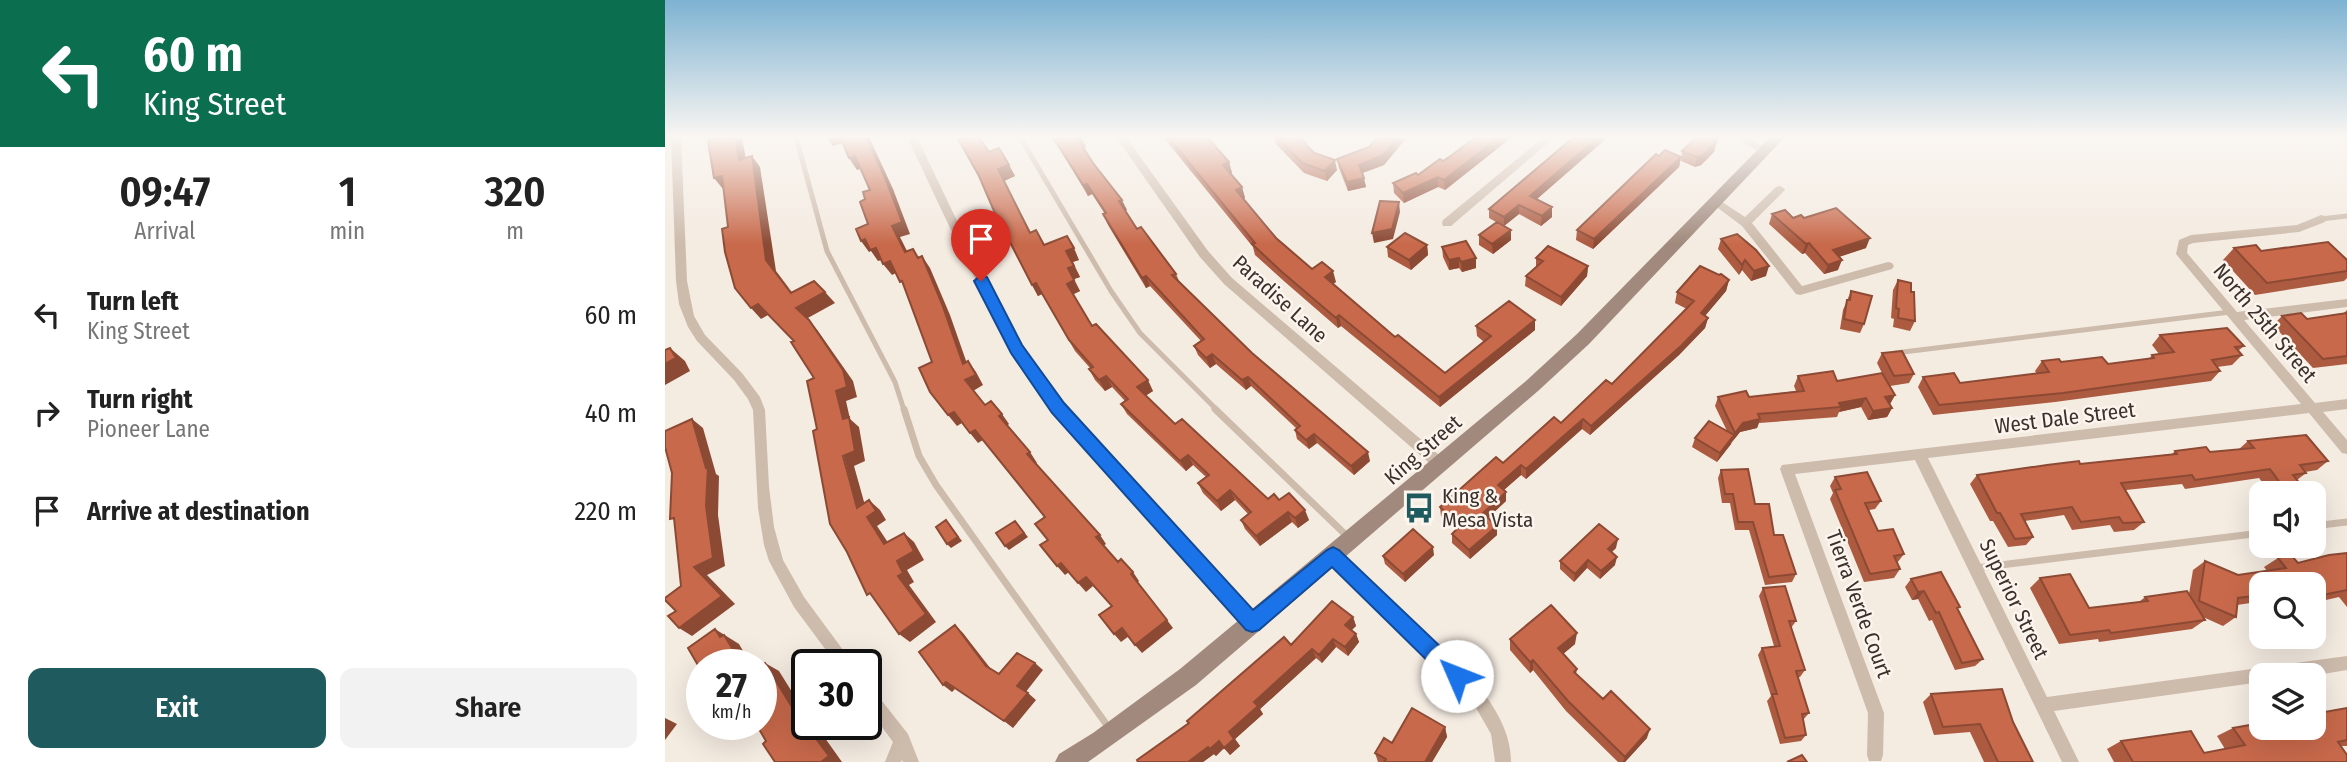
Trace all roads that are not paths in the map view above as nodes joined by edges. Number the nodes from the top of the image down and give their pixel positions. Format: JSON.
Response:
{"nodes":[{"id":1,"x":678,"y":173,"type":"edge"},
{"id":2,"x":806,"y":173,"type":"edge"},
{"id":3,"x":929,"y":173,"type":"edge"},
{"id":4,"x":1041,"y":173,"type":"edge"},
{"id":5,"x":1146,"y":173,"type":"edge"},
{"id":6,"x":1507,"y":173,"type":"edge"},
{"id":7,"x":1744,"y":173,"type":"edge"},
{"id":8,"x":1780,"y":189,"type":"dead end"},
{"id":9,"x":1715,"y":202,"type":"junction"},
{"id":10,"x":2347,"y":216,"type":"edge"},
{"id":11,"x":2321,"y":219,"type":"joint"},
{"id":12,"x":1447,"y":223,"type":"dead end"},
{"id":13,"x":1746,"y":223,"type":"junction"},
{"id":14,"x":2181,"y":254,"type":"joint"},
{"id":15,"x":1888,"y":266,"type":"dead end"},
{"id":16,"x":2347,"y":303,"type":"edge"},
{"id":17,"x":2232,"y":315,"type":"junction"},
{"id":18,"x":1882,"y":355,"type":"edge"},
{"id":19,"x":2347,"y":404,"type":"edge"},
{"id":20,"x":2312,"y":409,"type":"junction"},
{"id":21,"x":2347,"y":449,"type":"edge"},
{"id":22,"x":1919,"y":454,"type":"junction"},
{"id":23,"x":1440,"y":464,"type":"junction"},
{"id":24,"x":1787,"y":469,"type":"joint"},
{"id":25,"x":2347,"y":522,"type":"edge"},
{"id":26,"x":2326,"y":524,"type":"edge"},
{"id":27,"x":2249,"y":534,"type":"edge"},
{"id":28,"x":1352,"y":541,"type":"junction"},
{"id":29,"x":1333,"y":556,"type":"junction"},
{"id":30,"x":1976,"y":568,"type":"junction"},
{"id":31,"x":1252,"y":623,"type":"junction"},
{"id":32,"x":834,"y":649,"type":"edge"},
{"id":33,"x":2347,"y":663,"type":"edge"},
{"id":34,"x":2043,"y":705,"type":"junction"},
{"id":35,"x":882,"y":713,"type":"edge"},
{"id":36,"x":1112,"y":732,"type":"junction"},
{"id":37,"x":902,"y":740,"type":"junction"},
{"id":38,"x":1875,"y":755,"type":"dead end"},
{"id":39,"x":894,"y":762,"type":"edge"},
{"id":40,"x":911,"y":762,"type":"edge"},
{"id":41,"x":1067,"y":762,"type":"edge"},
{"id":42,"x":1503,"y":762,"type":"edge"},
{"id":43,"x":2071,"y":762,"type":"edge"}],
"edges":[{"from":1,"to":32,"type":"street"},
{"from":2,"to":36,"type":"lane"},
{"from":3,"to":31,"type":"street"},
{"from":4,"to":28,"type":"lane"},
{"from":5,"to":23,"type":"street","name":"Paradise Lane"},
{"from":6,"to":12,"type":"street"},
{"from":7,"to":9,"type":"street","name":"King Street"},
{"from":8,"to":13,"type":"street"},
{"from":9,"to":13,"type":"street"},
{"from":9,"to":23,"type":"street","name":"King Street"},
{"from":10,"to":11,"type":"lane"},
{"from":11,"to":14,"type":"street"},
{"from":13,"to":15,"type":"street"},
{"from":14,"to":17,"type":"street","name":"North 25th Street"},
{"from":16,"to":17,"type":"street"},
{"from":17,"to":18,"type":"lane"},
{"from":17,"to":20,"type":"street","name":"North 25th Street"},
{"from":19,"to":20,"type":"street","name":"West Dale Street"},
{"from":20,"to":21,"type":"street","name":"North 25th Street"},
{"from":20,"to":22,"type":"street","name":"West Dale Street"},
{"from":22,"to":24,"type":"street","name":"West Dale Street"},
{"from":22,"to":30,"type":"street","name":"Superior Street"},
{"from":23,"to":28,"type":"street","name":"King Street"},
{"from":24,"to":38,"type":"street","name":"Tierra Verde Court"},
{"from":25,"to":26,"type":"lane"},
{"from":27,"to":30,"type":"lane"},
{"from":28,"to":29,"type":"street","name":"King Street"},
{"from":29,"to":31,"type":"street","name":"King Street"},
{"from":29,"to":42,"type":"street"},
{"from":30,"to":34,"type":"street","name":"Superior Street"},
{"from":31,"to":36,"type":"street","name":"King Street"},
{"from":33,"to":34,"type":"street"},
{"from":34,"to":43,"type":"street","name":"Superior Street"},
{"from":35,"to":37,"type":"street"},
{"from":36,"to":41,"type":"street","name":"King Street"},
{"from":37,"to":39,"type":"street"},
{"from":37,"to":40,"type":"street"}]}
